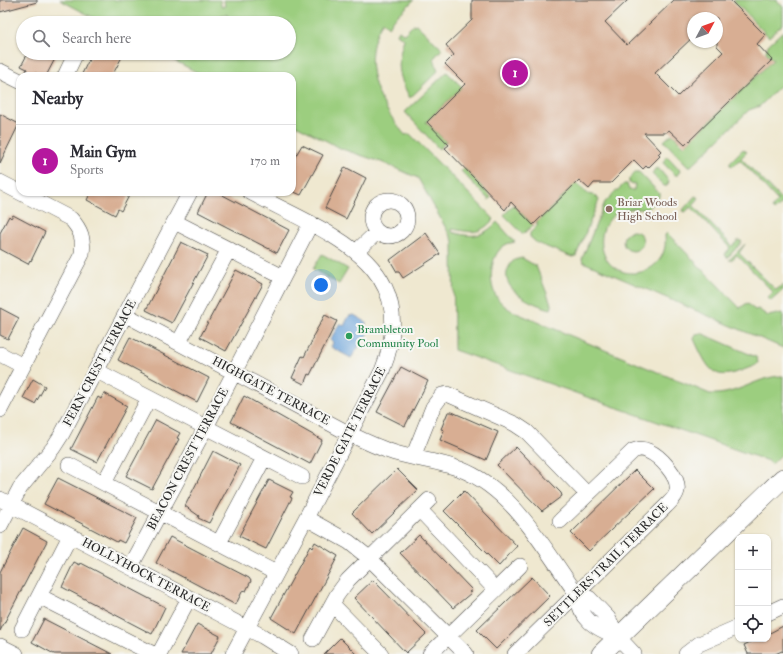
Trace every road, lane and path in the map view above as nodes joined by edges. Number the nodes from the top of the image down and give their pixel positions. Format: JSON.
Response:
{"nodes":[{"id":1,"x":72,"y":60,"type":"edge"},
{"id":2,"x":0,"y":71,"type":"edge"},
{"id":3,"x":66,"y":72,"type":"edge"},
{"id":4,"x":16,"y":79,"type":"edge"},
{"id":5,"x":0,"y":182,"type":"edge"},
{"id":6,"x":16,"y":190,"type":"edge"},
{"id":7,"x":27,"y":196,"type":"edge"},
{"id":8,"x":188,"y":196,"type":"edge"},
{"id":9,"x":259,"y":196,"type":"edge"},
{"id":10,"x":175,"y":222,"type":"junction"},
{"id":11,"x":311,"y":223,"type":"junction"},
{"id":12,"x":377,"y":232,"type":"dead end"},
{"id":13,"x":229,"y":249,"type":"junction"},
{"id":14,"x":357,"y":251,"type":"junction"},
{"id":15,"x":284,"y":277,"type":"junction"},
{"id":16,"x":126,"y":314,"type":"junction"},
{"id":17,"x":179,"y":342,"type":"junction"},
{"id":18,"x":0,"y":354,"type":"edge"},
{"id":19,"x":23,"y":366,"type":"junction"},
{"id":20,"x":97,"y":371,"type":"junction"},
{"id":21,"x":234,"y":372,"type":"junction"},
{"id":22,"x":149,"y":398,"type":"junction"},
{"id":23,"x":0,"y":410,"type":"edge"},
{"id":24,"x":206,"y":427,"type":"junction"},
{"id":25,"x":350,"y":434,"type":"junction"},
{"id":26,"x":413,"y":457,"type":"junction"},
{"id":27,"x":264,"y":458,"type":"junction"},
{"id":28,"x":69,"y":464,"type":"dead end"},
{"id":29,"x":302,"y":477,"type":"dead end"},
{"id":30,"x":783,"y":478,"type":"edge"},
{"id":31,"x":104,"y":482,"type":"junction"},
{"id":32,"x":587,"y":494,"type":"junction"},
{"id":33,"x":6,"y":502,"type":"edge"},
{"id":34,"x":160,"y":512,"type":"junction"},
{"id":35,"x":306,"y":518,"type":"junction"},
{"id":36,"x":560,"y":521,"type":"dead end"},
{"id":37,"x":0,"y":526,"type":"edge"},
{"id":38,"x":70,"y":536,"type":"junction"},
{"id":39,"x":219,"y":543,"type":"junction"},
{"id":40,"x":369,"y":558,"type":"junction"},
{"id":41,"x":131,"y":566,"type":"junction"},
{"id":42,"x":520,"y":566,"type":"dead end"},
{"id":43,"x":276,"y":573,"type":"junction"},
{"id":44,"x":495,"y":589,"type":"junction"},
{"id":45,"x":577,"y":594,"type":"junction"},
{"id":46,"x":38,"y":596,"type":"junction"},
{"id":47,"x":189,"y":598,"type":"junction"},
{"id":48,"x":332,"y":604,"type":"junction"},
{"id":49,"x":783,"y":606,"type":"edge"},
{"id":50,"x":771,"y":612,"type":"edge"},
{"id":51,"x":735,"y":627,"type":"edge"},
{"id":52,"x":22,"y":628,"type":"dead end"},
{"id":53,"x":248,"y":628,"type":"junction"},
{"id":54,"x":449,"y":636,"type":"junction"},
{"id":55,"x":618,"y":638,"type":"junction"},
{"id":56,"x":313,"y":639,"type":"dead end"},
{"id":57,"x":0,"y":646,"type":"edge"},
{"id":58,"x":16,"y":654,"type":"edge"},
{"id":59,"x":153,"y":654,"type":"edge"},
{"id":60,"x":159,"y":654,"type":"edge"},
{"id":61,"x":233,"y":654,"type":"edge"},
{"id":62,"x":291,"y":654,"type":"edge"},
{"id":63,"x":381,"y":654,"type":"edge"},
{"id":64,"x":430,"y":654,"type":"edge"},
{"id":65,"x":466,"y":654,"type":"edge"},
{"id":66,"x":515,"y":654,"type":"edge"},
{"id":67,"x":601,"y":654,"type":"edge"},
{"id":68,"x":634,"y":654,"type":"edge"},
{"id":69,"x":686,"y":654,"type":"edge"}],
"edges":[{"from":1,"to":3,"type":"street"},
{"from":2,"to":4,"type":"street"},
{"from":5,"to":6,"type":"street"},
{"from":7,"to":19,"type":"street"},
{"from":8,"to":10,"type":"street","name":"FERN CREST TERRACE"},
{"from":9,"to":11,"type":"street","name":"VERDE GATE TERRACE"},
{"from":10,"to":13,"type":"street"},
{"from":10,"to":16,"type":"street","name":"FERN CREST TERRACE"},
{"from":11,"to":14,"type":"street","name":"VERDE GATE TERRACE"},
{"from":11,"to":15,"type":"street","name":"BEACON CREST TERRACE"},
{"from":12,"to":14,"type":"street"},
{"from":13,"to":15,"type":"street"},
{"from":13,"to":17,"type":"street"},
{"from":14,"to":25,"type":"street","name":"VERDE GATE TERRACE"},
{"from":15,"to":21,"type":"street","name":"BEACON CREST TERRACE"},
{"from":16,"to":17,"type":"street","name":"HIGHGATE TERRACE"},
{"from":16,"to":20,"type":"street","name":"FERN CREST TERRACE"},
{"from":17,"to":21,"type":"street","name":"HIGHGATE TERRACE"},
{"from":18,"to":19,"type":"street"},
{"from":19,"to":23,"type":"street"},
{"from":20,"to":22,"type":"street"},
{"from":20,"to":33,"type":"street","name":"FERN CREST TERRACE"},
{"from":21,"to":24,"type":"street","name":"BEACON CREST TERRACE"},
{"from":21,"to":25,"type":"street","name":"HIGHGATE TERRACE"},
{"from":22,"to":24,"type":"street"},
{"from":22,"to":31,"type":"street"},
{"from":24,"to":27,"type":"street"},
{"from":24,"to":34,"type":"street","name":"BEACON CREST TERRACE"},
{"from":25,"to":26,"type":"street","name":"HIGHGATE TERRACE"},
{"from":25,"to":35,"type":"street","name":"VERDE GATE TERRACE"},
{"from":26,"to":32,"type":"street"},
{"from":26,"to":45,"type":"street","name":"HIGHGATE TERRACE"},
{"from":27,"to":29,"type":"street"},
{"from":27,"to":39,"type":"street"},
{"from":28,"to":31,"type":"street"},
{"from":30,"to":55,"type":"main road"},
{"from":31,"to":34,"type":"street"},
{"from":32,"to":36,"type":"street","name":"SETTLERS TRAIL TERRACE"},
{"from":32,"to":45,"type":"street","name":"SETTLERS TRAIL TERRACE"},
{"from":33,"to":37,"type":"street","name":"FERN CREST TERRACE"},
{"from":33,"to":38,"type":"street","name":"HOLLYHOCK TERRACE"},
{"from":34,"to":39,"type":"street"},
{"from":34,"to":41,"type":"street","name":"BEACON CREST TERRACE"},
{"from":35,"to":40,"type":"street"},
{"from":35,"to":43,"type":"street","name":"VERDE GATE TERRACE"},
{"from":38,"to":41,"type":"street","name":"HOLLYHOCK TERRACE"},
{"from":38,"to":46,"type":"street"},
{"from":39,"to":43,"type":"street"},
{"from":40,"to":44,"type":"street"},
{"from":40,"to":48,"type":"street"},
{"from":40,"to":54,"type":"street"},
{"from":41,"to":47,"type":"street","name":"HOLLYHOCK TERRACE"},
{"from":42,"to":44,"type":"street"},
{"from":43,"to":53,"type":"street","name":"VERDE GATE TERRACE"},
{"from":44,"to":54,"type":"street"},
{"from":45,"to":55,"type":"street","name":"HIGHGATE TERRACE"},
{"from":45,"to":66,"type":"street","name":"SETTLERS TRAIL TERRACE"},
{"from":46,"to":52,"type":"street"},
{"from":46,"to":59,"type":"street"},
{"from":47,"to":53,"type":"street","name":"HOLLYHOCK TERRACE"},
{"from":47,"to":60,"type":"street"},
{"from":48,"to":56,"type":"street"},
{"from":48,"to":63,"type":"street"},
{"from":49,"to":50,"type":"street"},
{"from":51,"to":69,"type":"street"},
{"from":53,"to":61,"type":"street","name":"VERDE GATE TERRACE"},
{"from":53,"to":62,"type":"street","name":"HOLLYHOCK TERRACE"},
{"from":54,"to":64,"type":"street"},
{"from":54,"to":65,"type":"street"},
{"from":55,"to":67,"type":"main road"},
{"from":55,"to":68,"type":"street","name":"HIGHGATE TERRACE"},
{"from":57,"to":58,"type":"street"}]}
